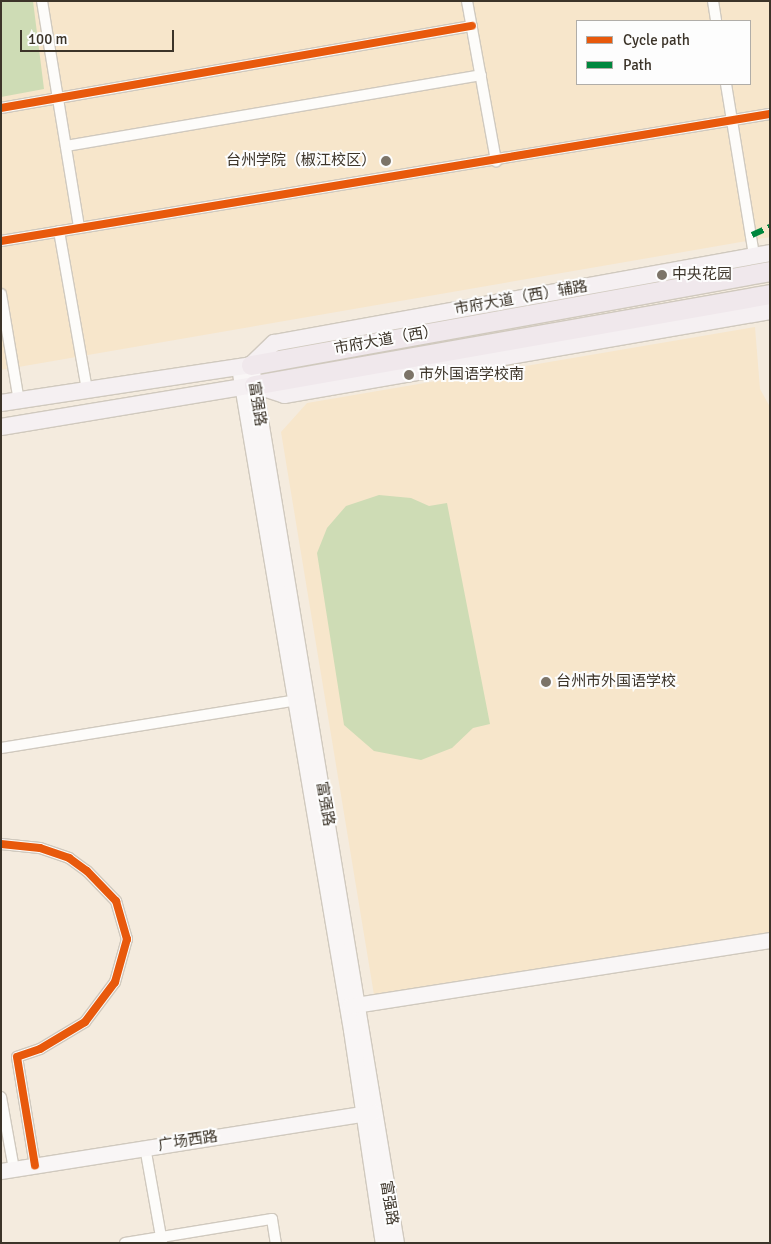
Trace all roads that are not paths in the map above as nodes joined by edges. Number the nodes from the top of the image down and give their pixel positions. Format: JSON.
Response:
{"nodes":[{"id":1,"x":42,"y":1,"type":"edge"},
{"id":2,"x":467,"y":1,"type":"edge"},
{"id":3,"x":713,"y":1,"type":"edge"},
{"id":4,"x":716,"y":20,"type":"edge"},
{"id":5,"x":472,"y":26,"type":"junction"},
{"id":6,"x":481,"y":75,"type":"junction"},
{"id":7,"x":726,"y":85,"type":"edge"},
{"id":8,"x":58,"y":97,"type":"junction"},
{"id":9,"x":1,"y":108,"type":"edge"},
{"id":10,"x":770,"y":114,"type":"edge"},
{"id":11,"x":732,"y":120,"type":"junction"},
{"id":12,"x":66,"y":146,"type":"junction"},
{"id":13,"x":496,"y":161,"type":"junction"},
{"id":14,"x":79,"y":228,"type":"junction"},
{"id":15,"x":59,"y":231,"type":"junction"},
{"id":16,"x":1,"y":241,"type":"edge"},
{"id":17,"x":762,"y":254,"type":"edge"},
{"id":18,"x":770,"y":270,"type":"edge"},
{"id":19,"x":1,"y":294,"type":"edge"},
{"id":20,"x":767,"y":303,"type":"edge"},
{"id":21,"x":245,"y":366,"type":"junction"},
{"id":22,"x":248,"y":386,"type":"junction"},
{"id":23,"x":87,"y":390,"type":"junction"},
{"id":24,"x":19,"y":401,"type":"junction"},
{"id":25,"x":1,"y":404,"type":"edge"},
{"id":26,"x":1,"y":427,"type":"edge"},
{"id":27,"x":297,"y":700,"type":"junction"},
{"id":28,"x":1,"y":748,"type":"edge"},
{"id":29,"x":1,"y":844,"type":"edge"},
{"id":30,"x":770,"y":940,"type":"edge"},
{"id":31,"x":353,"y":1006,"type":"junction"},
{"id":32,"x":1,"y":1097,"type":"edge"},
{"id":33,"x":370,"y":1112,"type":"junction"},
{"id":34,"x":145,"y":1147,"type":"junction"},
{"id":35,"x":35,"y":1166,"type":"junction"},
{"id":36,"x":8,"y":1170,"type":"edge"},
{"id":37,"x":161,"y":1240,"type":"edge"},
{"id":38,"x":125,"y":1243,"type":"edge"},
{"id":39,"x":276,"y":1243,"type":"edge"},
{"id":40,"x":383,"y":1243,"type":"edge"},
{"id":41,"x":396,"y":1243,"type":"edge"}],
"edges":[{"from":1,"to":8,"type":"street"},
{"from":2,"to":5,"type":"street"},
{"from":3,"to":4,"type":"street"},
{"from":5,"to":6,"type":"street"},
{"from":5,"to":8,"type":"street"},
{"from":6,"to":12,"type":"street"},
{"from":6,"to":13,"type":"street"},
{"from":7,"to":11,"type":"street"},
{"from":8,"to":9,"type":"street"},
{"from":8,"to":12,"type":"street"},
{"from":10,"to":11,"type":"street"},
{"from":11,"to":13,"type":"street"},
{"from":11,"to":17,"type":"street"},
{"from":12,"to":14,"type":"street"},
{"from":13,"to":14,"type":"street"},
{"from":14,"to":15,"type":"street"},
{"from":15,"to":16,"type":"street"},
{"from":15,"to":23,"type":"street"},
{"from":17,"to":21,"type":"main road","name":"市府大道（西）辅路"},
{"from":18,"to":21,"type":"highway","name":"市府大道（西）"},
{"from":19,"to":24,"type":"street"},
{"from":20,"to":22,"type":"highway","name":"市府大道（西）"},
{"from":21,"to":22,"type":"main road","name":"富强路"},
{"from":21,"to":23,"type":"main road","name":"市府大道（西）"},
{"from":22,"to":26,"type":"main road","name":"市府大道（西）"},
{"from":22,"to":27,"type":"main road","name":"富强路"},
{"from":22,"to":31,"type":"main road","name":"富强路"},
{"from":23,"to":24,"type":"main road","name":"市府大道（西）"},
{"from":24,"to":25,"type":"main road","name":"市府大道（西）"},
{"from":27,"to":28,"type":"street"},
{"from":27,"to":31,"type":"main road","name":"富强路"},
{"from":29,"to":35,"type":"street"},
{"from":30,"to":31,"type":"main road"},
{"from":31,"to":33,"type":"main road","name":"富强路"},
{"from":32,"to":36,"type":"street"},
{"from":33,"to":34,"type":"main road","name":"广场西路"},
{"from":33,"to":40,"type":"main road","name":"富强路"},
{"from":33,"to":41,"type":"main road","name":"富强路"},
{"from":34,"to":35,"type":"main road","name":"广场西路"},
{"from":34,"to":37,"type":"street"},
{"from":35,"to":36,"type":"main road","name":"广场西路"},
{"from":37,"to":38,"type":"street"},
{"from":37,"to":39,"type":"street"}]}
